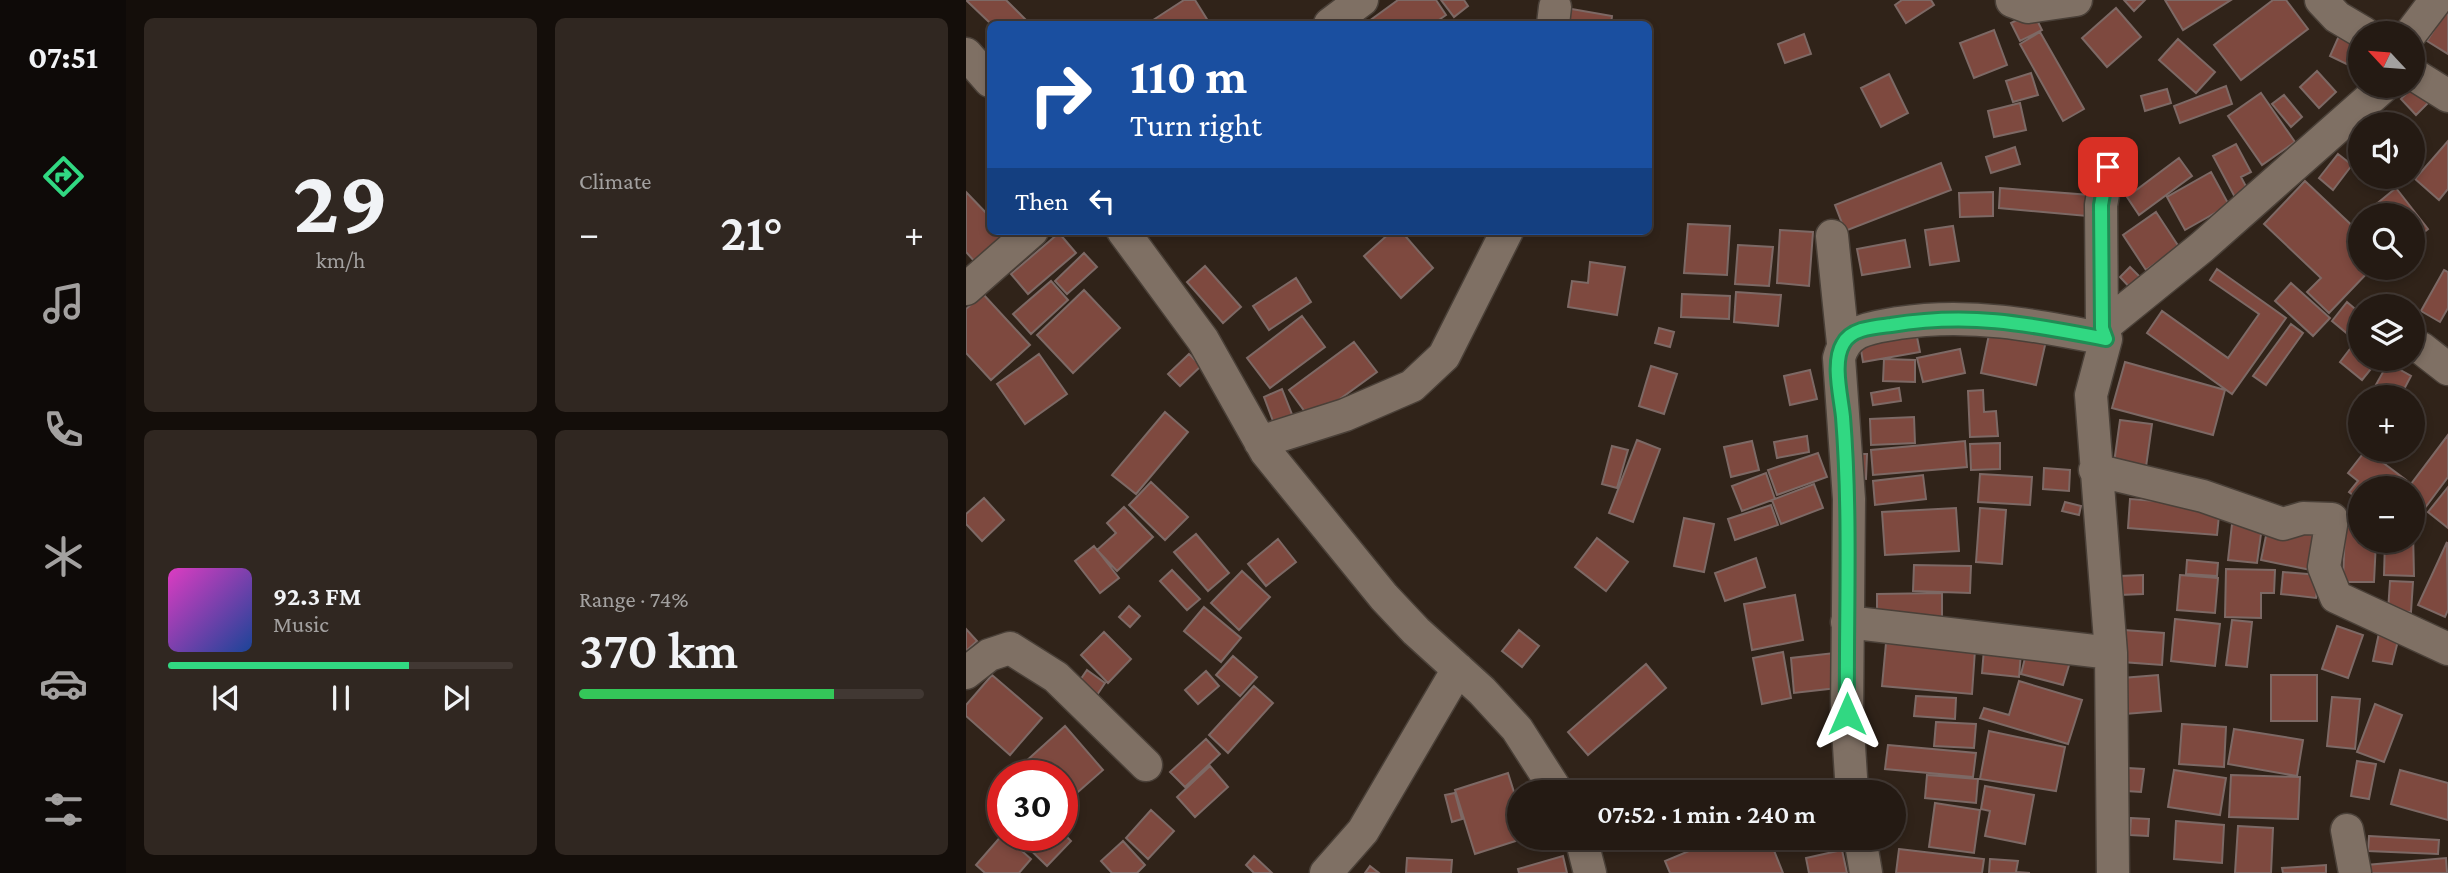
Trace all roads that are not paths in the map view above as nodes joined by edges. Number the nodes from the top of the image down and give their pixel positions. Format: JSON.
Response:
{"nodes":[{"id":1,"x":1362,"y":0,"type":"edge"},
{"id":2,"x":2076,"y":0,"type":"edge"},
{"id":3,"x":2322,"y":0,"type":"edge"},
{"id":4,"x":2436,"y":0,"type":"edge"},
{"id":5,"x":2012,"y":1,"type":"edge"},
{"id":6,"x":1334,"y":21,"type":"edge"},
{"id":7,"x":2420,"y":21,"type":"edge"},
{"id":8,"x":2348,"y":24,"type":"edge"},
{"id":9,"x":966,"y":54,"type":"edge"},
{"id":10,"x":987,"y":78,"type":"edge"},
{"id":11,"x":2426,"y":82,"type":"edge"},
{"id":12,"x":2448,"y":96,"type":"edge"},
{"id":13,"x":2370,"y":98,"type":"edge"},
{"id":14,"x":2108,"y":167,"type":"dead end"},
{"id":15,"x":1027,"y":235,"type":"edge"},
{"id":16,"x":1126,"y":235,"type":"edge"},
{"id":17,"x":1505,"y":235,"type":"edge"},
{"id":18,"x":1832,"y":236,"type":"dead end"},
{"id":19,"x":966,"y":289,"type":"edge"},
{"id":20,"x":2104,"y":334,"type":"junction"},
{"id":21,"x":1843,"y":344,"type":"junction"},
{"id":22,"x":2425,"y":351,"type":"edge"},
{"id":23,"x":2448,"y":369,"type":"edge"},
{"id":24,"x":1260,"y":442,"type":"junction"},
{"id":25,"x":2095,"y":470,"type":"junction"},
{"id":26,"x":1847,"y":622,"type":"junction"},
{"id":27,"x":2448,"y":649,"type":"edge"},
{"id":28,"x":2111,"y":653,"type":"junction"},
{"id":29,"x":1458,"y":669,"type":"junction"},
{"id":30,"x":966,"y":673,"type":"edge"},
{"id":31,"x":1146,"y":765,"type":"dead end"},
{"id":32,"x":1550,"y":780,"type":"edge"},
{"id":33,"x":1852,"y":780,"type":"edge"},
{"id":34,"x":2347,"y":830,"type":"dead end"},
{"id":35,"x":1584,"y":850,"type":"edge"},
{"id":36,"x":1862,"y":850,"type":"edge"},
{"id":37,"x":1326,"y":873,"type":"edge"},
{"id":38,"x":1590,"y":873,"type":"edge"},
{"id":39,"x":1866,"y":873,"type":"edge"},
{"id":40,"x":2113,"y":873,"type":"edge"},
{"id":41,"x":2355,"y":873,"type":"edge"}],
"edges":[{"from":1,"to":6,"type":"street"},
{"from":2,"to":5,"type":"street"},
{"from":3,"to":8,"type":"street"},
{"from":4,"to":7,"type":"street"},
{"from":9,"to":10,"type":"street"},
{"from":11,"to":12,"type":"street"},
{"from":13,"to":20,"type":"street"},
{"from":14,"to":20,"type":"street"},
{"from":15,"to":19,"type":"street"},
{"from":16,"to":24,"type":"street"},
{"from":17,"to":24,"type":"street"},
{"from":18,"to":21,"type":"street"},
{"from":20,"to":21,"type":"street"},
{"from":20,"to":25,"type":"street"},
{"from":21,"to":26,"type":"street"},
{"from":22,"to":23,"type":"street"},
{"from":24,"to":29,"type":"street"},
{"from":25,"to":27,"type":"street"},
{"from":25,"to":28,"type":"street"},
{"from":26,"to":28,"type":"street"},
{"from":26,"to":33,"type":"street"},
{"from":28,"to":40,"type":"street"},
{"from":29,"to":32,"type":"street"},
{"from":29,"to":37,"type":"street"},
{"from":30,"to":31,"type":"street"},
{"from":34,"to":41,"type":"street"},
{"from":35,"to":38,"type":"street"},
{"from":36,"to":39,"type":"street"}]}
